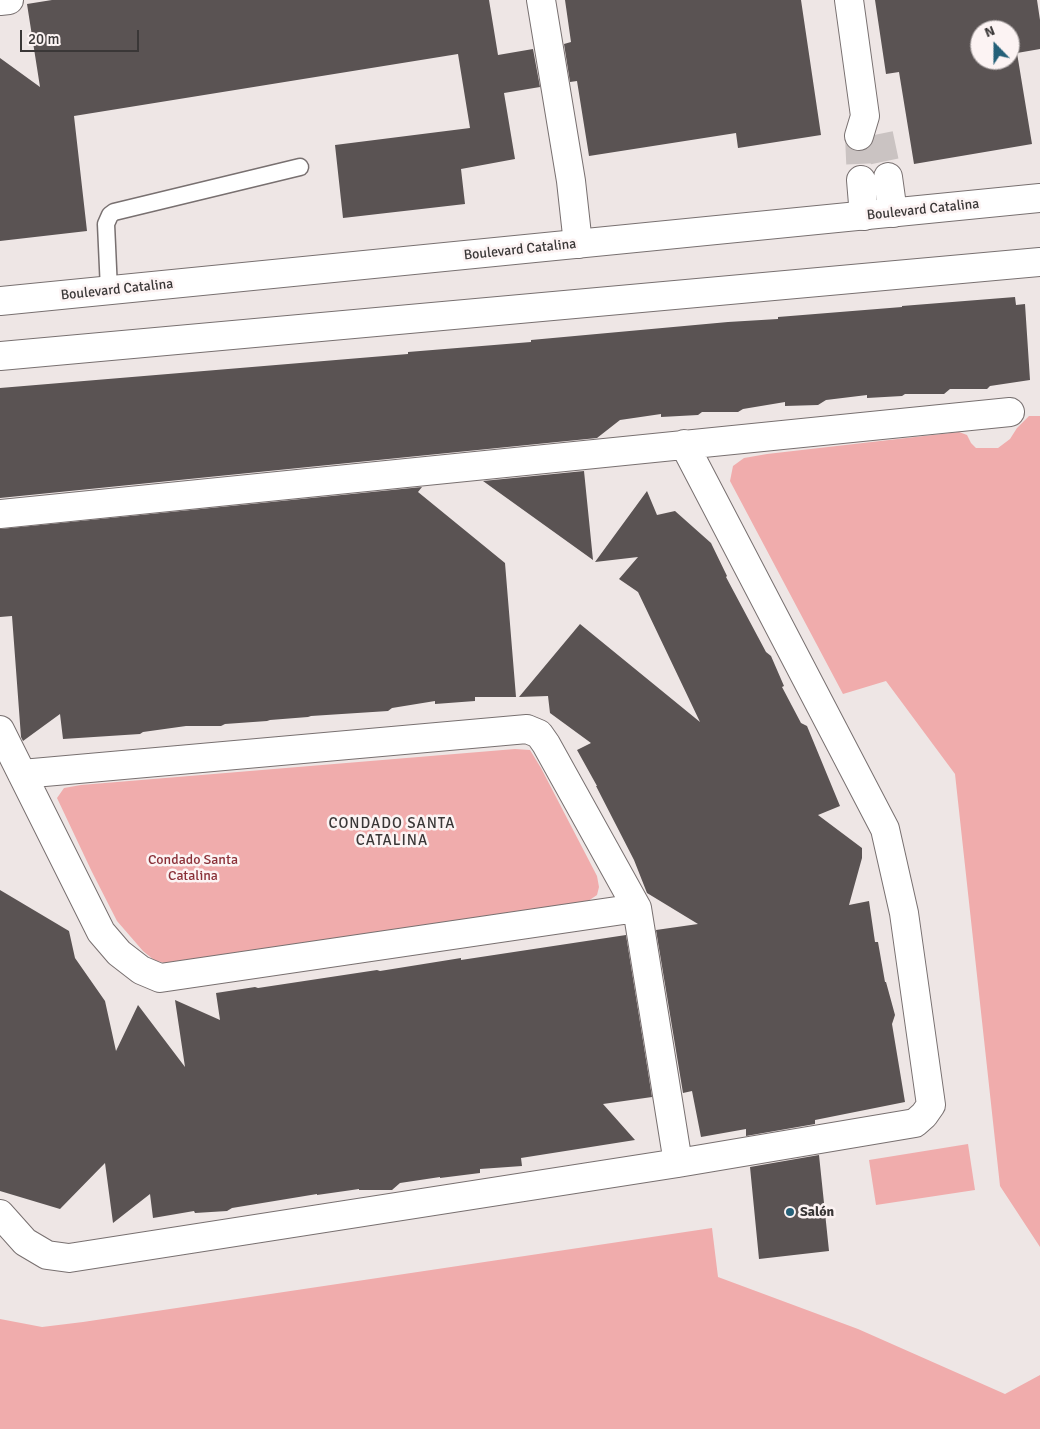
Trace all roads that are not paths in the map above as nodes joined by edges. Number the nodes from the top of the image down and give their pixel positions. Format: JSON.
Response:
{"nodes":[{"id":1,"x":9,"y":0,"type":"edge"},
{"id":2,"x":542,"y":0,"type":"edge"},
{"id":3,"x":849,"y":0,"type":"edge"},
{"id":4,"x":0,"y":1,"type":"edge"},
{"id":5,"x":868,"y":129,"type":"tunnel mouth"},
{"id":6,"x":300,"y":167,"type":"dead end"},
{"id":7,"x":1040,"y":198,"type":"edge"},
{"id":8,"x":893,"y":213,"type":"junction"},
{"id":9,"x":864,"y":216,"type":"junction"},
{"id":10,"x":578,"y":244,"type":"junction"},
{"id":11,"x":1040,"y":262,"type":"edge"},
{"id":12,"x":109,"y":290,"type":"junction"},
{"id":13,"x":0,"y":301,"type":"edge"},
{"id":14,"x":0,"y":356,"type":"edge"},
{"id":15,"x":1010,"y":412,"type":"dead end"},
{"id":16,"x":684,"y":444,"type":"junction"},
{"id":17,"x":0,"y":514,"type":"edge"},
{"id":18,"x":0,"y":730,"type":"edge"},
{"id":19,"x":22,"y":774,"type":"junction"},
{"id":20,"x":637,"y":908,"type":"junction"},
{"id":21,"x":678,"y":1163,"type":"junction"},
{"id":22,"x":0,"y":1214,"type":"edge"}],
"edges":[{"from":1,"to":4,"type":"street"},
{"from":2,"to":10,"type":"street"},
{"from":3,"to":5,"type":"street"},
{"from":6,"to":12,"type":"lane"},
{"from":7,"to":8,"type":"street","name":"Boulevard Catalina"},
{"from":8,"to":9,"type":"street","name":"Boulevard Catalina"},
{"from":8,"to":9,"type":"street"},
{"from":9,"to":10,"type":"street","name":"Boulevard Catalina"},
{"from":10,"to":12,"type":"street","name":"Boulevard Catalina"},
{"from":11,"to":14,"type":"street"},
{"from":12,"to":13,"type":"street","name":"Boulevard Catalina"},
{"from":15,"to":16,"type":"street"},
{"from":16,"to":17,"type":"street"},
{"from":16,"to":21,"type":"street"},
{"from":18,"to":19,"type":"street"},
{"from":19,"to":20,"type":"street"},
{"from":19,"to":20,"type":"street"},
{"from":20,"to":21,"type":"street"},
{"from":21,"to":22,"type":"street"}]}
